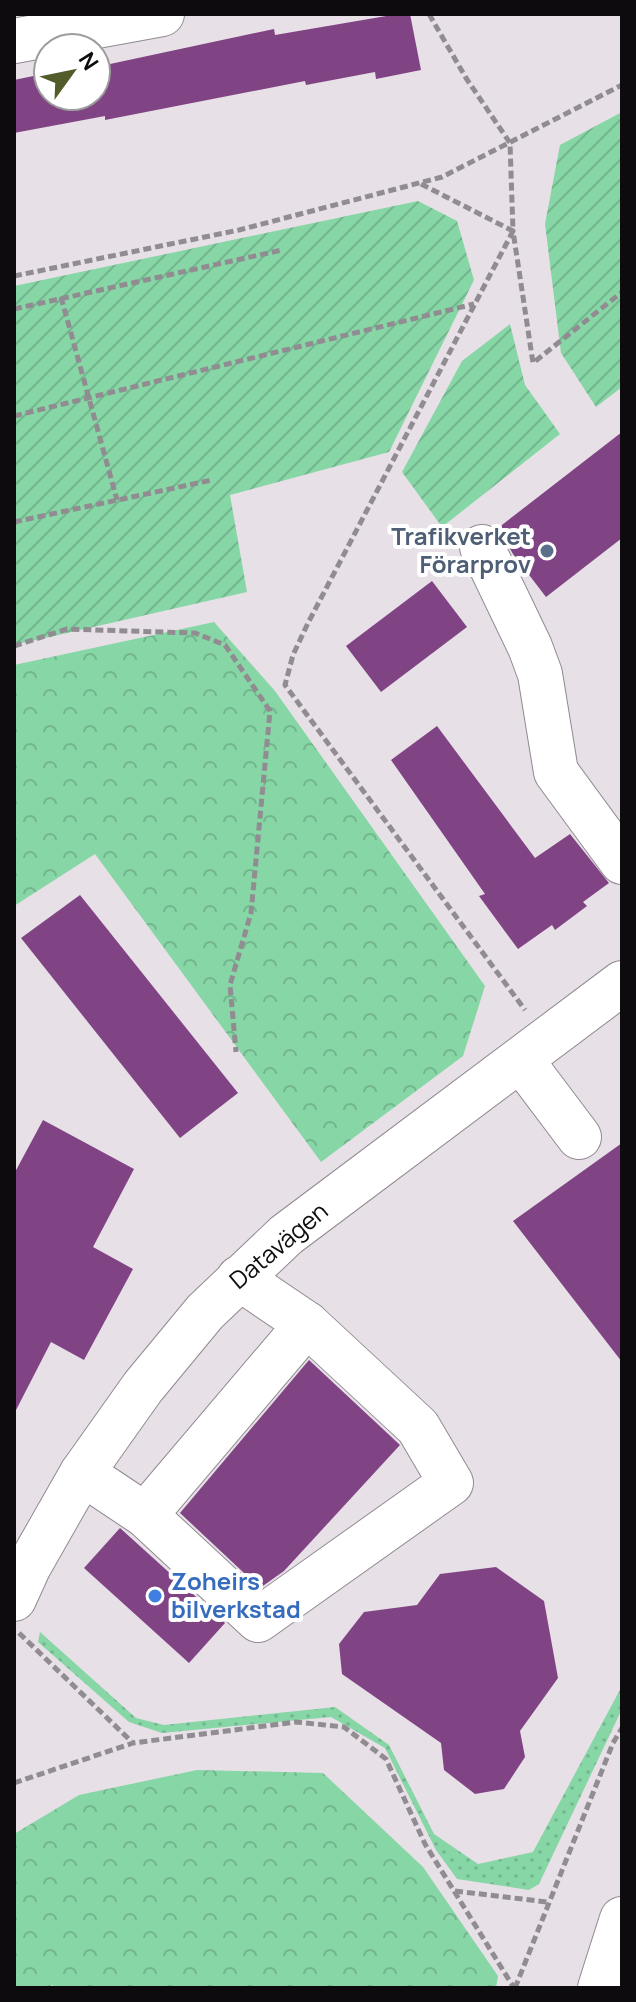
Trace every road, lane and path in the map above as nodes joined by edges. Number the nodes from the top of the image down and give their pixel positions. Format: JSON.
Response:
{"nodes":[{"id":1,"x":162,"y":14,"type":"edge"},
{"id":2,"x":429,"y":14,"type":"edge"},
{"id":3,"x":14,"y":41,"type":"edge"},
{"id":4,"x":622,"y":85,"type":"edge"},
{"id":5,"x":510,"y":143,"type":"junction"},
{"id":6,"x":420,"y":183,"type":"junction"},
{"id":7,"x":513,"y":231,"type":"junction"},
{"id":8,"x":282,"y":250,"type":"dead end"},
{"id":9,"x":14,"y":276,"type":"edge"},
{"id":10,"x":622,"y":292,"type":"edge"},
{"id":11,"x":61,"y":297,"type":"junction"},
{"id":12,"x":474,"y":304,"type":"junction"},
{"id":13,"x":14,"y":309,"type":"edge"},
{"id":14,"x":87,"y":398,"type":"junction"},
{"id":15,"x":14,"y":416,"type":"edge"},
{"id":16,"x":212,"y":480,"type":"dead end"},
{"id":17,"x":117,"y":500,"type":"junction"},
{"id":18,"x":14,"y":522,"type":"edge"},
{"id":19,"x":482,"y":547,"type":"dead end"},
{"id":20,"x":14,"y":646,"type":"edge"},
{"id":21,"x":622,"y":862,"type":"edge"},
{"id":22,"x":622,"y":983,"type":"edge"},
{"id":23,"x":534,"y":1050,"type":"junction"},
{"id":24,"x":236,"y":1052,"type":"dead end"},
{"id":25,"x":579,"y":1137,"type":"dead end"},
{"id":26,"x":239,"y":1278,"type":"junction"},
{"id":27,"x":307,"y":1324,"type":"junction"},
{"id":28,"x":82,"y":1473,"type":"junction"},
{"id":29,"x":145,"y":1515,"type":"junction"},
{"id":30,"x":15,"y":1600,"type":"edge"},
{"id":31,"x":622,"y":1728,"type":"edge"},
{"id":32,"x":133,"y":1743,"type":"junction"},
{"id":33,"x":14,"y":1783,"type":"edge"},
{"id":34,"x":455,"y":1891,"type":"junction"},
{"id":35,"x":547,"y":1902,"type":"junction"},
{"id":36,"x":622,"y":1919,"type":"edge"},
{"id":37,"x":515,"y":1988,"type":"edge"},
{"id":38,"x":600,"y":1988,"type":"edge"}],
"edges":[{"from":1,"to":3,"type":"street"},
{"from":2,"to":5,"type":"path"},
{"from":4,"to":5,"type":"path"},
{"from":5,"to":6,"type":"path"},
{"from":5,"to":7,"type":"path"},
{"from":6,"to":7,"type":"path"},
{"from":6,"to":9,"type":"path"},
{"from":7,"to":10,"type":"path"},
{"from":7,"to":12,"type":"path"},
{"from":8,"to":11,"type":"path"},
{"from":11,"to":13,"type":"path"},
{"from":11,"to":14,"type":"path"},
{"from":12,"to":14,"type":"path"},
{"from":12,"to":23,"type":"path"},
{"from":14,"to":15,"type":"path"},
{"from":14,"to":17,"type":"path"},
{"from":16,"to":17,"type":"path"},
{"from":17,"to":18,"type":"path"},
{"from":19,"to":21,"type":"street"},
{"from":20,"to":24,"type":"path"},
{"from":22,"to":23,"type":"street","name":"Datavägen"},
{"from":23,"to":25,"type":"street"},
{"from":23,"to":26,"type":"street","name":"Datavägen"},
{"from":26,"to":27,"type":"street"},
{"from":26,"to":28,"type":"street","name":"Datavägen"},
{"from":27,"to":29,"type":"street"},
{"from":27,"to":29,"type":"street"},
{"from":28,"to":29,"type":"street"},
{"from":28,"to":30,"type":"street","name":"Datavägen"},
{"from":30,"to":32,"type":"path"},
{"from":31,"to":35,"type":"path"},
{"from":32,"to":33,"type":"path"},
{"from":32,"to":34,"type":"path"},
{"from":34,"to":35,"type":"path"},
{"from":34,"to":37,"type":"path"},
{"from":35,"to":37,"type":"path"},
{"from":36,"to":38,"type":"street"}]}
